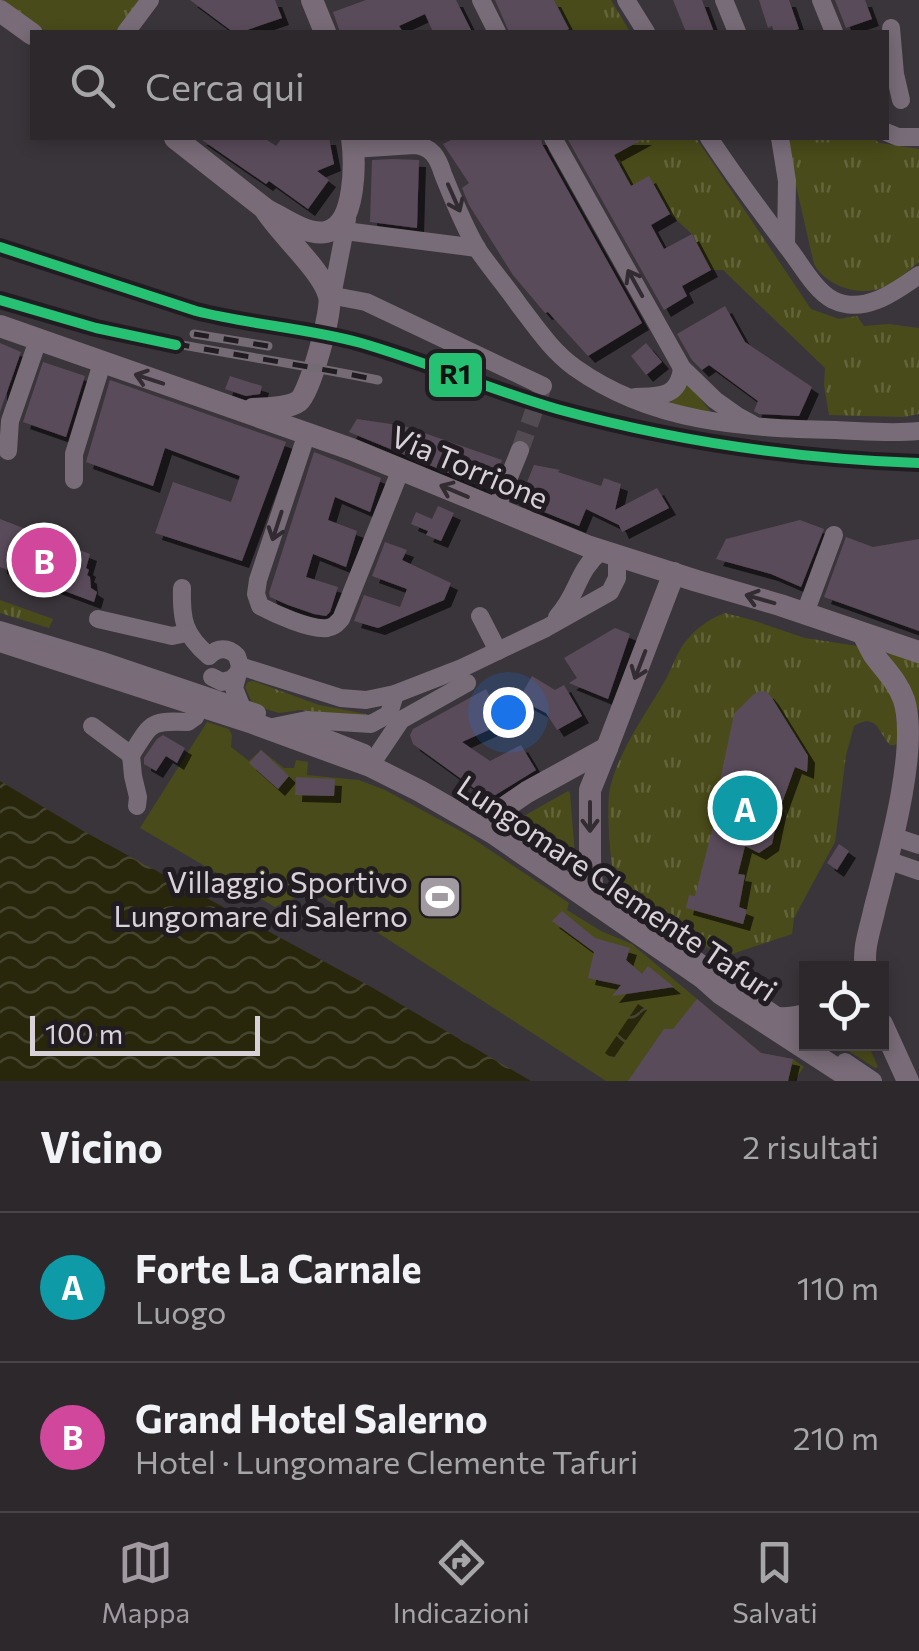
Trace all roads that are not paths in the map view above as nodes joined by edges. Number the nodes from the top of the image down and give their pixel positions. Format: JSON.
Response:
{"nodes":[{"id":1,"x":150,"y":0,"type":"edge"},
{"id":2,"x":312,"y":0,"type":"edge"},
{"id":3,"x":480,"y":0,"type":"edge"},
{"id":4,"x":626,"y":0,"type":"edge"},
{"id":5,"x":724,"y":0,"type":"edge"},
{"id":6,"x":810,"y":0,"type":"edge"},
{"id":7,"x":820,"y":0,"type":"edge"},
{"id":8,"x":0,"y":11,"type":"edge"},
{"id":9,"x":891,"y":28,"type":"dead end"},
{"id":10,"x":128,"y":30,"type":"edge"},
{"id":11,"x":324,"y":30,"type":"edge"},
{"id":12,"x":496,"y":30,"type":"edge"},
{"id":13,"x":645,"y":30,"type":"edge"},
{"id":14,"x":737,"y":30,"type":"edge"},
{"id":15,"x":822,"y":30,"type":"edge"},
{"id":16,"x":833,"y":30,"type":"edge"},
{"id":17,"x":30,"y":33,"type":"edge"},
{"id":18,"x":894,"y":95,"type":"edge"},
{"id":19,"x":919,"y":112,"type":"edge"},
{"id":20,"x":889,"y":133,"type":"edge"},
{"id":21,"x":919,"y":137,"type":"edge"},
{"id":22,"x":178,"y":140,"type":"edge"},
{"id":23,"x":554,"y":140,"type":"edge"},
{"id":24,"x":710,"y":140,"type":"edge"},
{"id":25,"x":780,"y":140,"type":"edge"},
{"id":26,"x":420,"y":141,"type":"edge"},
{"id":27,"x":352,"y":143,"type":"edge"},
{"id":28,"x":349,"y":207,"type":"junction"},
{"id":29,"x":264,"y":208,"type":"junction"},
{"id":30,"x":345,"y":231,"type":"junction"},
{"id":31,"x":786,"y":245,"type":"junction"},
{"id":32,"x":477,"y":248,"type":"junction"},
{"id":33,"x":919,"y":275,"type":"edge"},
{"id":34,"x":330,"y":302,"type":"junction"},
{"id":35,"x":0,"y":326,"type":"edge"},
{"id":36,"x":38,"y":340,"type":"junction"},
{"id":37,"x":102,"y":363,"type":"junction"},
{"id":38,"x":682,"y":368,"type":"junction"},
{"id":39,"x":308,"y":386,"type":"junction"},
{"id":40,"x":543,"y":386,"type":"dead end"},
{"id":41,"x":629,"y":398,"type":"junction"},
{"id":42,"x":240,"y":409,"type":"junction"},
{"id":43,"x":759,"y":428,"type":"junction"},
{"id":44,"x":919,"y":431,"type":"edge"},
{"id":45,"x":314,"y":436,"type":"junction"},
{"id":46,"x":520,"y":450,"type":"tunnel mouth"},
{"id":47,"x":8,"y":451,"type":"dead end"},
{"id":48,"x":401,"y":469,"type":"junction"},
{"id":49,"x":74,"y":480,"type":"dead end"},
{"id":50,"x":496,"y":509,"type":"junction"},
{"id":51,"x":834,"y":535,"type":"dead end"},
{"id":52,"x":609,"y":553,"type":"junction"},
{"id":53,"x":674,"y":574,"type":"junction"},
{"id":54,"x":182,"y":588,"type":"dead end"},
{"id":55,"x":805,"y":614,"type":"junction"},
{"id":56,"x":480,"y":616,"type":"dead end"},
{"id":57,"x":98,"y":618,"type":"dead end"},
{"id":58,"x":546,"y":628,"type":"junction"},
{"id":59,"x":0,"y":630,"type":"edge"},
{"id":60,"x":188,"y":633,"type":"junction"},
{"id":61,"x":863,"y":634,"type":"junction"},
{"id":62,"x":0,"y":641,"type":"edge"},
{"id":63,"x":918,"y":649,"type":"edge"},
{"id":64,"x":498,"y":651,"type":"junction"},
{"id":65,"x":210,"y":656,"type":"junction"},
{"id":66,"x":238,"y":671,"type":"junction"},
{"id":67,"x":212,"y":677,"type":"junction"},
{"id":68,"x":466,"y":683,"type":"dead end"},
{"id":69,"x":395,"y":694,"type":"junction"},
{"id":70,"x":197,"y":700,"type":"junction"},
{"id":71,"x":242,"y":708,"type":"junction"},
{"id":72,"x":92,"y":726,"type":"dead end"},
{"id":73,"x":278,"y":726,"type":"junction"},
{"id":74,"x":919,"y":732,"type":"edge"},
{"id":75,"x":607,"y":748,"type":"junction"},
{"id":76,"x":131,"y":755,"type":"junction"},
{"id":77,"x":908,"y":760,"type":"junction"},
{"id":78,"x":372,"y":762,"type":"junction"},
{"id":79,"x":137,"y":806,"type":"dead end"},
{"id":80,"x":485,"y":816,"type":"junction"},
{"id":81,"x":892,"y":836,"type":"junction"},
{"id":82,"x":919,"y":845,"type":"edge"},
{"id":83,"x":887,"y":860,"type":"junction"},
{"id":84,"x":919,"y":870,"type":"edge"},
{"id":85,"x":593,"y":895,"type":"junction"},
{"id":86,"x":865,"y":961,"type":"edge"},
{"id":87,"x":703,"y":978,"type":"junction"},
{"id":88,"x":799,"y":1016,"type":"edge"},
{"id":89,"x":781,"y":1018,"type":"junction"},
{"id":90,"x":799,"y":1031,"type":"edge"},
{"id":91,"x":889,"y":1039,"type":"edge"},
{"id":92,"x":828,"y":1051,"type":"edge"},
{"id":93,"x":855,"y":1081,"type":"edge"},
{"id":94,"x":873,"y":1081,"type":"edge"},
{"id":95,"x":908,"y":1081,"type":"edge"}],
"edges":[{"from":1,"to":10,"type":"street"},
{"from":2,"to":11,"type":"main road"},
{"from":3,"to":12,"type":"street"},
{"from":4,"to":13,"type":"street"},
{"from":5,"to":14,"type":"street"},
{"from":6,"to":15,"type":"street"},
{"from":7,"to":16,"type":"street"},
{"from":8,"to":17,"type":"main road"},
{"from":9,"to":18,"type":"street"},
{"from":18,"to":19,"type":"street"},
{"from":20,"to":21,"type":"street"},
{"from":22,"to":29,"type":"main road"},
{"from":38,"to":23,"type":"street","one_way":true},
{"from":24,"to":31,"type":"street"},
{"from":25,"to":31,"type":"street"},
{"from":26,"to":27,"type":"street"},
{"from":26,"to":32,"type":"street","one_way":true},
{"from":27,"to":28,"type":"main road"},
{"from":28,"to":29,"type":"main road"},
{"from":28,"to":30,"type":"street"},
{"from":29,"to":34,"type":"main road"},
{"from":30,"to":32,"type":"street"},
{"from":30,"to":34,"type":"street"},
{"from":31,"to":33,"type":"street"},
{"from":32,"to":41,"type":"street"},
{"from":34,"to":39,"type":"main road"},
{"from":34,"to":40,"type":"street"},
{"from":35,"to":36,"type":"main road","name":"Via Torrione"},
{"from":36,"to":37,"type":"main road","name":"Via Torrione"},
{"from":36,"to":47,"type":"street"},
{"from":42,"to":37,"type":"main road","name":"Via Torrione","one_way":true},
{"from":37,"to":49,"type":"street"},
{"from":38,"to":41,"type":"street"},
{"from":38,"to":43,"type":"street"},
{"from":39,"to":42,"type":"main road"},
{"from":39,"to":45,"type":"main road"},
{"from":41,"to":43,"type":"street"},
{"from":42,"to":45,"type":"main road","name":"Via Torrione"},
{"from":43,"to":44,"type":"street"},
{"from":45,"to":48,"type":"main road","name":"Via Torrione"},
{"from":45,"to":48,"type":"street","one_way":true},
{"from":46,"to":50,"type":"street"},
{"from":50,"to":48,"type":"main road","name":"Via Torrione","one_way":true},
{"from":50,"to":52,"type":"main road","name":"Via Torrione"},
{"from":51,"to":55,"type":"street"},
{"from":52,"to":53,"type":"main road","name":"Via Torrione"},
{"from":52,"to":58,"type":"street"},
{"from":52,"to":58,"type":"street"},
{"from":55,"to":53,"type":"main road","name":"Via Torrione","one_way":true},
{"from":53,"to":75,"type":"main road","one_way":true},
{"from":54,"to":60,"type":"street"},
{"from":55,"to":61,"type":"main road","name":"Via Torrione"},
{"from":56,"to":64,"type":"street"},
{"from":57,"to":60,"type":"street"},
{"from":58,"to":64,"type":"street"},
{"from":59,"to":70,"type":"street","name":"Lungomare Clemente Tafuri"},
{"from":60,"to":65,"type":"street"},
{"from":61,"to":63,"type":"main road","name":"Via Torrione"},
{"from":61,"to":77,"type":"main road"},
{"from":62,"to":70,"type":"main road","name":"Lungomare Clemente Tafuri"},
{"from":64,"to":69,"type":"street"},
{"from":65,"to":66,"type":"street"},
{"from":65,"to":67,"type":"street"},
{"from":66,"to":67,"type":"street"},
{"from":66,"to":69,"type":"street"},
{"from":66,"to":71,"type":"street"},
{"from":67,"to":70,"type":"street"},
{"from":68,"to":78,"type":"street"},
{"from":69,"to":73,"type":"street"},
{"from":70,"to":71,"type":"street","name":"Lungomare Clemente Tafuri"},
{"from":70,"to":73,"type":"main road","name":"Lungomare Clemente Tafuri"},
{"from":70,"to":76,"type":"street"},
{"from":71,"to":73,"type":"street","name":"Lungomare Clemente Tafuri"},
{"from":72,"to":76,"type":"street"},
{"from":73,"to":78,"type":"main road","name":"Lungomare Clemente Tafuri"},
{"from":74,"to":77,"type":"street"},
{"from":75,"to":80,"type":"main road"},
{"from":75,"to":85,"type":"main road","one_way":true},
{"from":76,"to":79,"type":"street"},
{"from":77,"to":81,"type":"main road"},
{"from":78,"to":80,"type":"street","name":"Lungomare Clemente Tafuri"},
{"from":78,"to":85,"type":"main road","name":"Lungomare Clemente Tafuri"},
{"from":80,"to":85,"type":"street","name":"Lungomare Clemente Tafuri"},
{"from":81,"to":82,"type":"street"},
{"from":81,"to":83,"type":"main road"},
{"from":83,"to":84,"type":"street"},
{"from":83,"to":86,"type":"main road"},
{"from":85,"to":87,"type":"main road","name":"Lungomare Clemente Tafuri"},
{"from":85,"to":89,"type":"street","name":"Lungomare Clemente Tafuri"},
{"from":87,"to":89,"type":"main road"},
{"from":87,"to":93,"type":"main road","name":"Lungomare Clemente Tafuri"},
{"from":88,"to":89,"type":"main road"},
{"from":89,"to":90,"type":"street","name":"Lungomare Clemente Tafuri"},
{"from":91,"to":95,"type":"main road"},
{"from":92,"to":94,"type":"street"}]}
